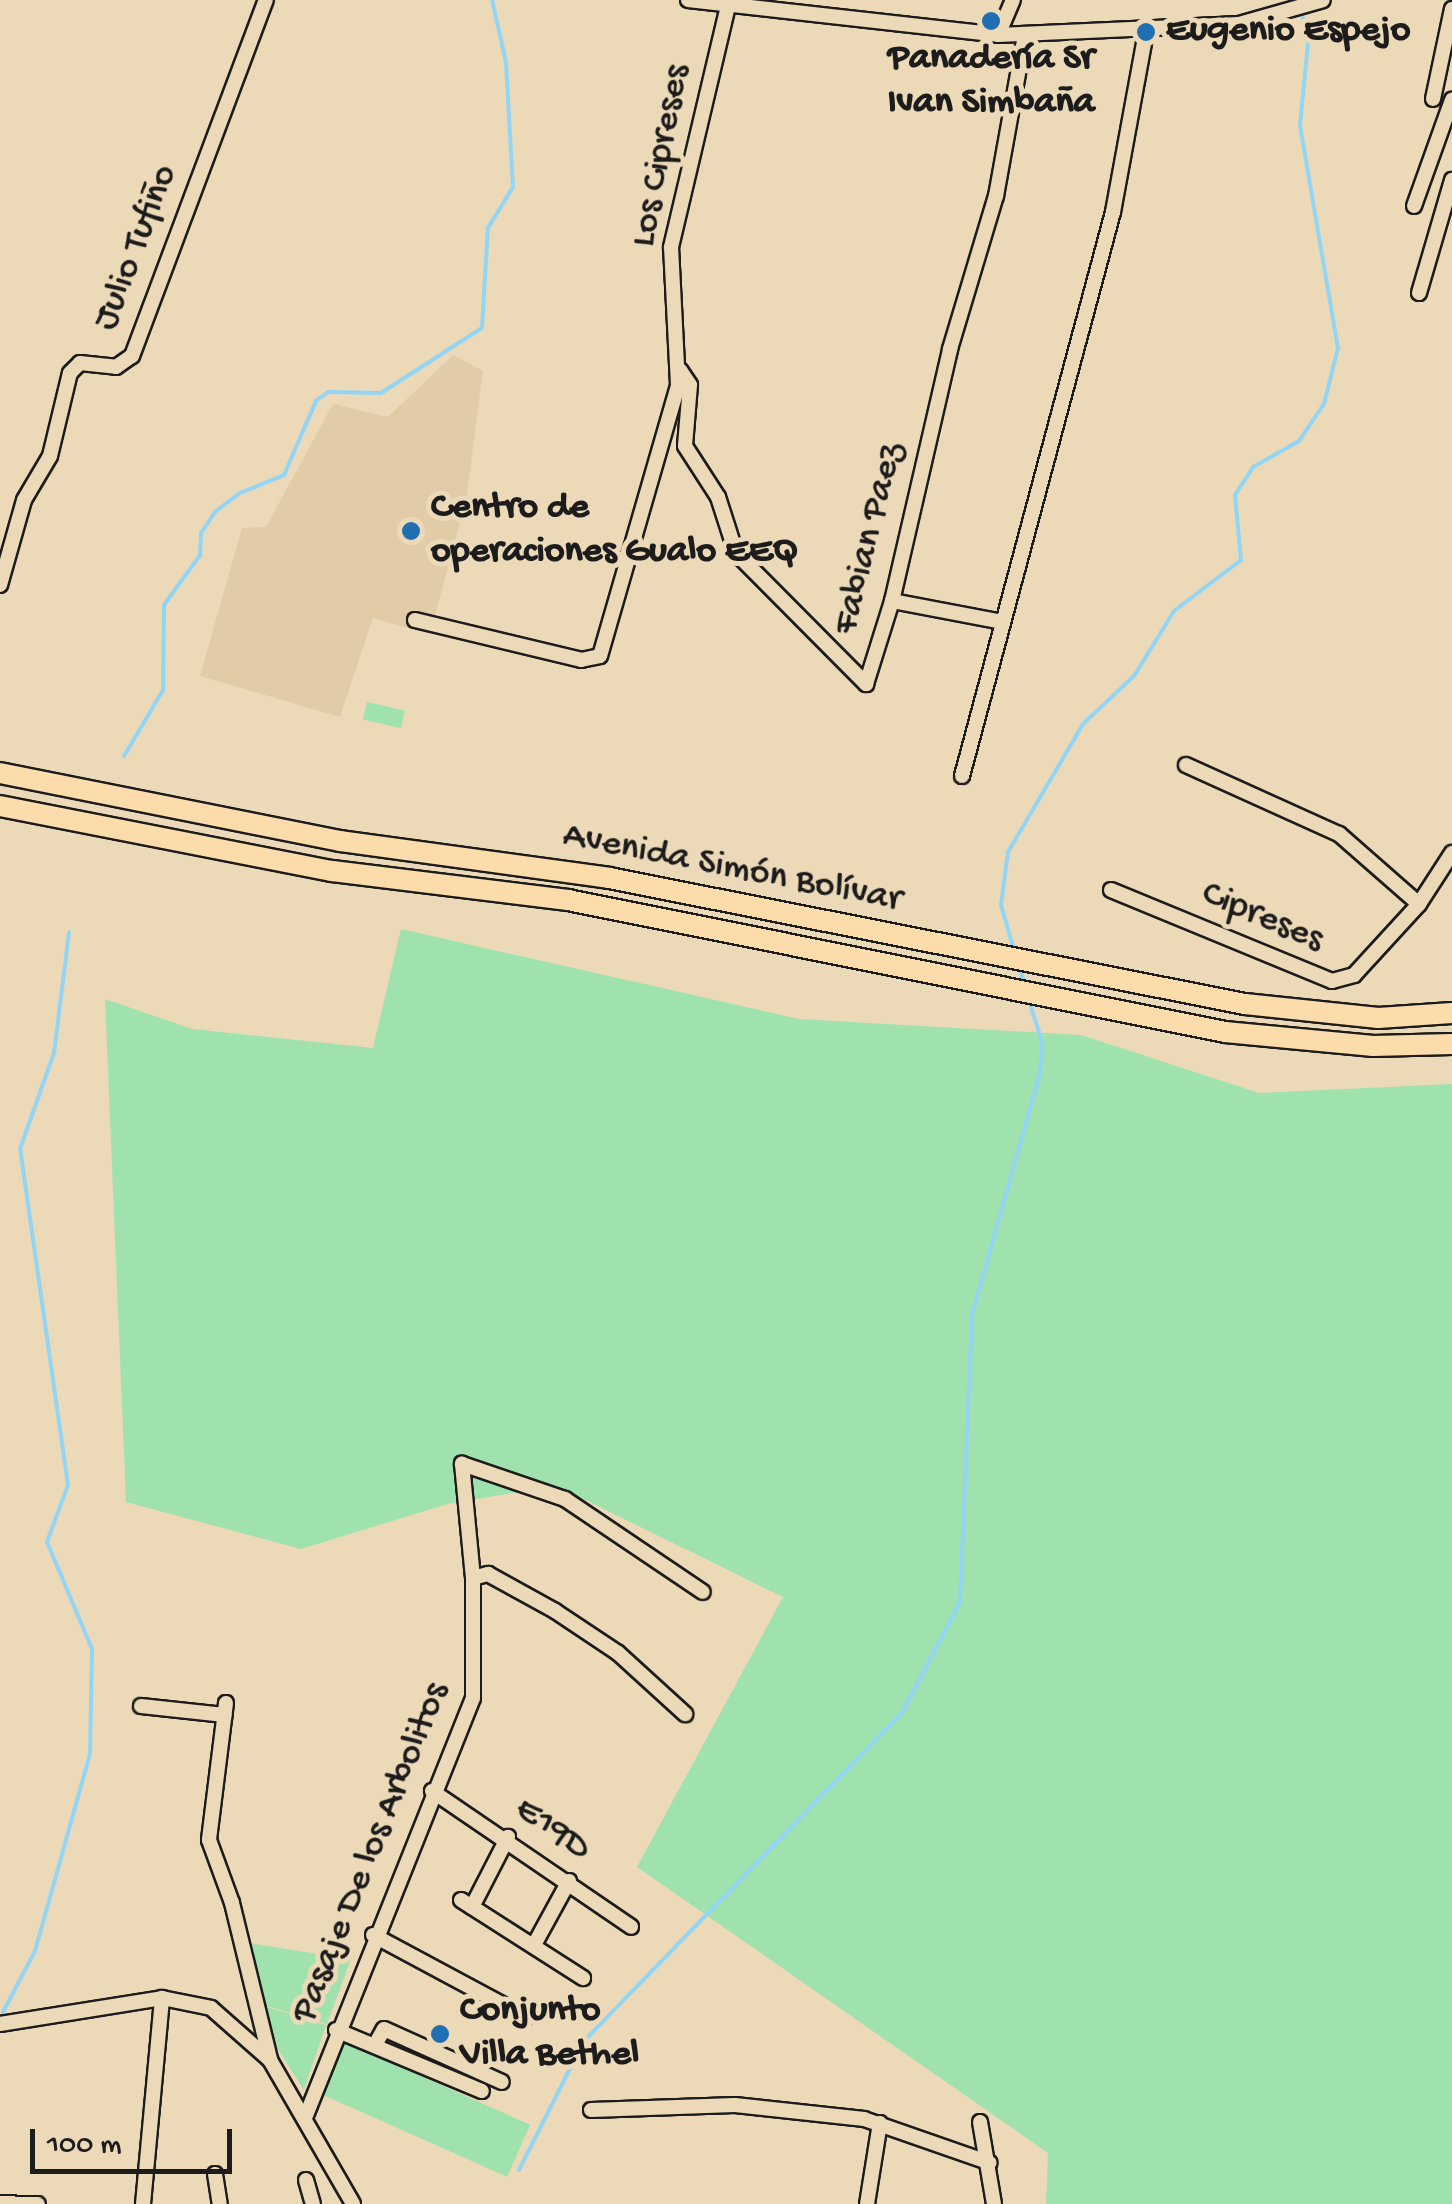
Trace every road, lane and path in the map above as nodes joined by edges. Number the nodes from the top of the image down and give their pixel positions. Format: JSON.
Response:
{"nodes":[{"id":1,"x":266,"y":0,"type":"edge"},
{"id":2,"x":688,"y":0,"type":"edge"},
{"id":3,"x":1013,"y":0,"type":"edge"},
{"id":4,"x":1307,"y":5,"type":"edge"},
{"id":5,"x":728,"y":6,"type":"junction"},
{"id":6,"x":1452,"y":9,"type":"edge"},
{"id":7,"x":1146,"y":32,"type":"junction"},
{"id":8,"x":1025,"y":35,"type":"junction"},
{"id":9,"x":998,"y":36,"type":"junction"},
{"id":10,"x":1433,"y":98,"type":"dead end"},
{"id":11,"x":1452,"y":100,"type":"edge"},
{"id":12,"x":1452,"y":180,"type":"edge"},
{"id":13,"x":1414,"y":206,"type":"dead end"},
{"id":14,"x":1418,"y":293,"type":"dead end"},
{"id":15,"x":680,"y":370,"type":"junction"},
{"id":16,"x":0,"y":585,"type":"edge"},
{"id":17,"x":892,"y":601,"type":"junction"},
{"id":18,"x":415,"y":620,"type":"dead end"},
{"id":19,"x":1002,"y":622,"type":"junction"},
{"id":20,"x":1186,"y":766,"type":"dead end"},
{"id":21,"x":0,"y":773,"type":"edge"},
{"id":22,"x":962,"y":776,"type":"dead end"},
{"id":23,"x":0,"y":806,"type":"edge"},
{"id":24,"x":1452,"y":853,"type":"edge"},
{"id":25,"x":1111,"y":890,"type":"dead end"},
{"id":26,"x":1419,"y":904,"type":"junction"},
{"id":27,"x":1452,"y":1013,"type":"edge"},
{"id":28,"x":1452,"y":1044,"type":"edge"},
{"id":29,"x":472,"y":1578,"type":"junction"},
{"id":30,"x":704,"y":1592,"type":"dead end"},
{"id":31,"x":141,"y":1706,"type":"dead end"},
{"id":32,"x":685,"y":1714,"type":"dead end"},
{"id":33,"x":432,"y":1791,"type":"junction"},
{"id":34,"x":508,"y":1837,"type":"junction"},
{"id":35,"x":569,"y":1882,"type":"junction"},
{"id":36,"x":631,"y":1927,"type":"dead end"},
{"id":37,"x":373,"y":1935,"type":"junction"},
{"id":38,"x":534,"y":1946,"type":"junction"},
{"id":39,"x":584,"y":1978,"type":"dead end"},
{"id":40,"x":162,"y":1998,"type":"junction"},
{"id":41,"x":526,"y":2017,"type":"dead end"},
{"id":42,"x":0,"y":2024,"type":"edge"},
{"id":43,"x":336,"y":2030,"type":"junction"},
{"id":44,"x":375,"y":2044,"type":"junction"},
{"id":45,"x":270,"y":2060,"type":"junction"},
{"id":46,"x":502,"y":2082,"type":"dead end"},
{"id":47,"x":482,"y":2091,"type":"dead end"},
{"id":48,"x":591,"y":2110,"type":"dead end"},
{"id":49,"x":304,"y":2118,"type":"junction"},
{"id":50,"x":980,"y":2122,"type":"dead end"},
{"id":51,"x":880,"y":2123,"type":"junction"},
{"id":52,"x":990,"y":2163,"type":"junction"},
{"id":53,"x":216,"y":2174,"type":"dead end"},
{"id":54,"x":306,"y":2180,"type":"dead end"},
{"id":55,"x":0,"y":2203,"type":"edge"},
{"id":56,"x":38,"y":2204,"type":"edge"},
{"id":57,"x":144,"y":2204,"type":"edge"},
{"id":58,"x":220,"y":2204,"type":"edge"},
{"id":59,"x":312,"y":2204,"type":"edge"},
{"id":60,"x":352,"y":2204,"type":"edge"},
{"id":61,"x":868,"y":2204,"type":"edge"},
{"id":62,"x":994,"y":2204,"type":"edge"}],
"edges":[{"from":1,"to":16,"type":"street","name":"Julio Tufiño"},
{"from":2,"to":5,"type":"street"},
{"from":3,"to":9,"type":"street"},
{"from":4,"to":7,"type":"street"},
{"from":5,"to":9,"type":"street"},
{"from":5,"to":15,"type":"street","name":"Los Cipreses"},
{"from":6,"to":10,"type":"street"},
{"from":7,"to":8,"type":"street"},
{"from":7,"to":19,"type":"street"},
{"from":8,"to":9,"type":"street"},
{"from":8,"to":17,"type":"street","name":"Fabian Paez"},
{"from":11,"to":13,"type":"street"},
{"from":12,"to":14,"type":"street"},
{"from":15,"to":17,"type":"street","name":"Fabian Paez"},
{"from":15,"to":18,"type":"street","name":"Los Cipreses"},
{"from":17,"to":19,"type":"street"},
{"from":19,"to":22,"type":"street"},
{"from":20,"to":26,"type":"street"},
{"from":21,"to":27,"type":"highway","name":"Avenida Simón Bolívar"},
{"from":23,"to":28,"type":"highway","name":"Avenida Simón Bolívar"},
{"from":24,"to":26,"type":"street","name":"Cipreses"},
{"from":25,"to":26,"type":"street","name":"Cipreses"},
{"from":29,"to":30,"type":"street","name":"Pasaje De los Arbolitos"},
{"from":29,"to":32,"type":"street"},
{"from":29,"to":33,"type":"street","name":"Pasaje De los Arbolitos"},
{"from":31,"to":45,"type":"street"},
{"from":33,"to":34,"type":"street","name":"E19D"},
{"from":33,"to":37,"type":"street","name":"Pasaje De los Arbolitos"},
{"from":34,"to":35,"type":"street","name":"E19D"},
{"from":34,"to":38,"type":"street"},
{"from":35,"to":36,"type":"street","name":"E19D"},
{"from":35,"to":38,"type":"street"},
{"from":37,"to":41,"type":"street"},
{"from":37,"to":43,"type":"street","name":"Pasaje De los Arbolitos"},
{"from":38,"to":39,"type":"street"},
{"from":40,"to":42,"type":"street"},
{"from":40,"to":45,"type":"street"},
{"from":40,"to":57,"type":"street"},
{"from":43,"to":44,"type":"street"},
{"from":43,"to":49,"type":"street","name":"Pasaje De los Arbolitos"},
{"from":44,"to":46,"type":"street"},
{"from":44,"to":47,"type":"street"},
{"from":45,"to":49,"type":"street"},
{"from":48,"to":51,"type":"street"},
{"from":49,"to":60,"type":"street"},
{"from":50,"to":52,"type":"street"},
{"from":51,"to":52,"type":"street"},
{"from":51,"to":61,"type":"street"},
{"from":52,"to":62,"type":"street"},
{"from":53,"to":58,"type":"street"},
{"from":54,"to":59,"type":"street"},
{"from":55,"to":56,"type":"street"}]}
